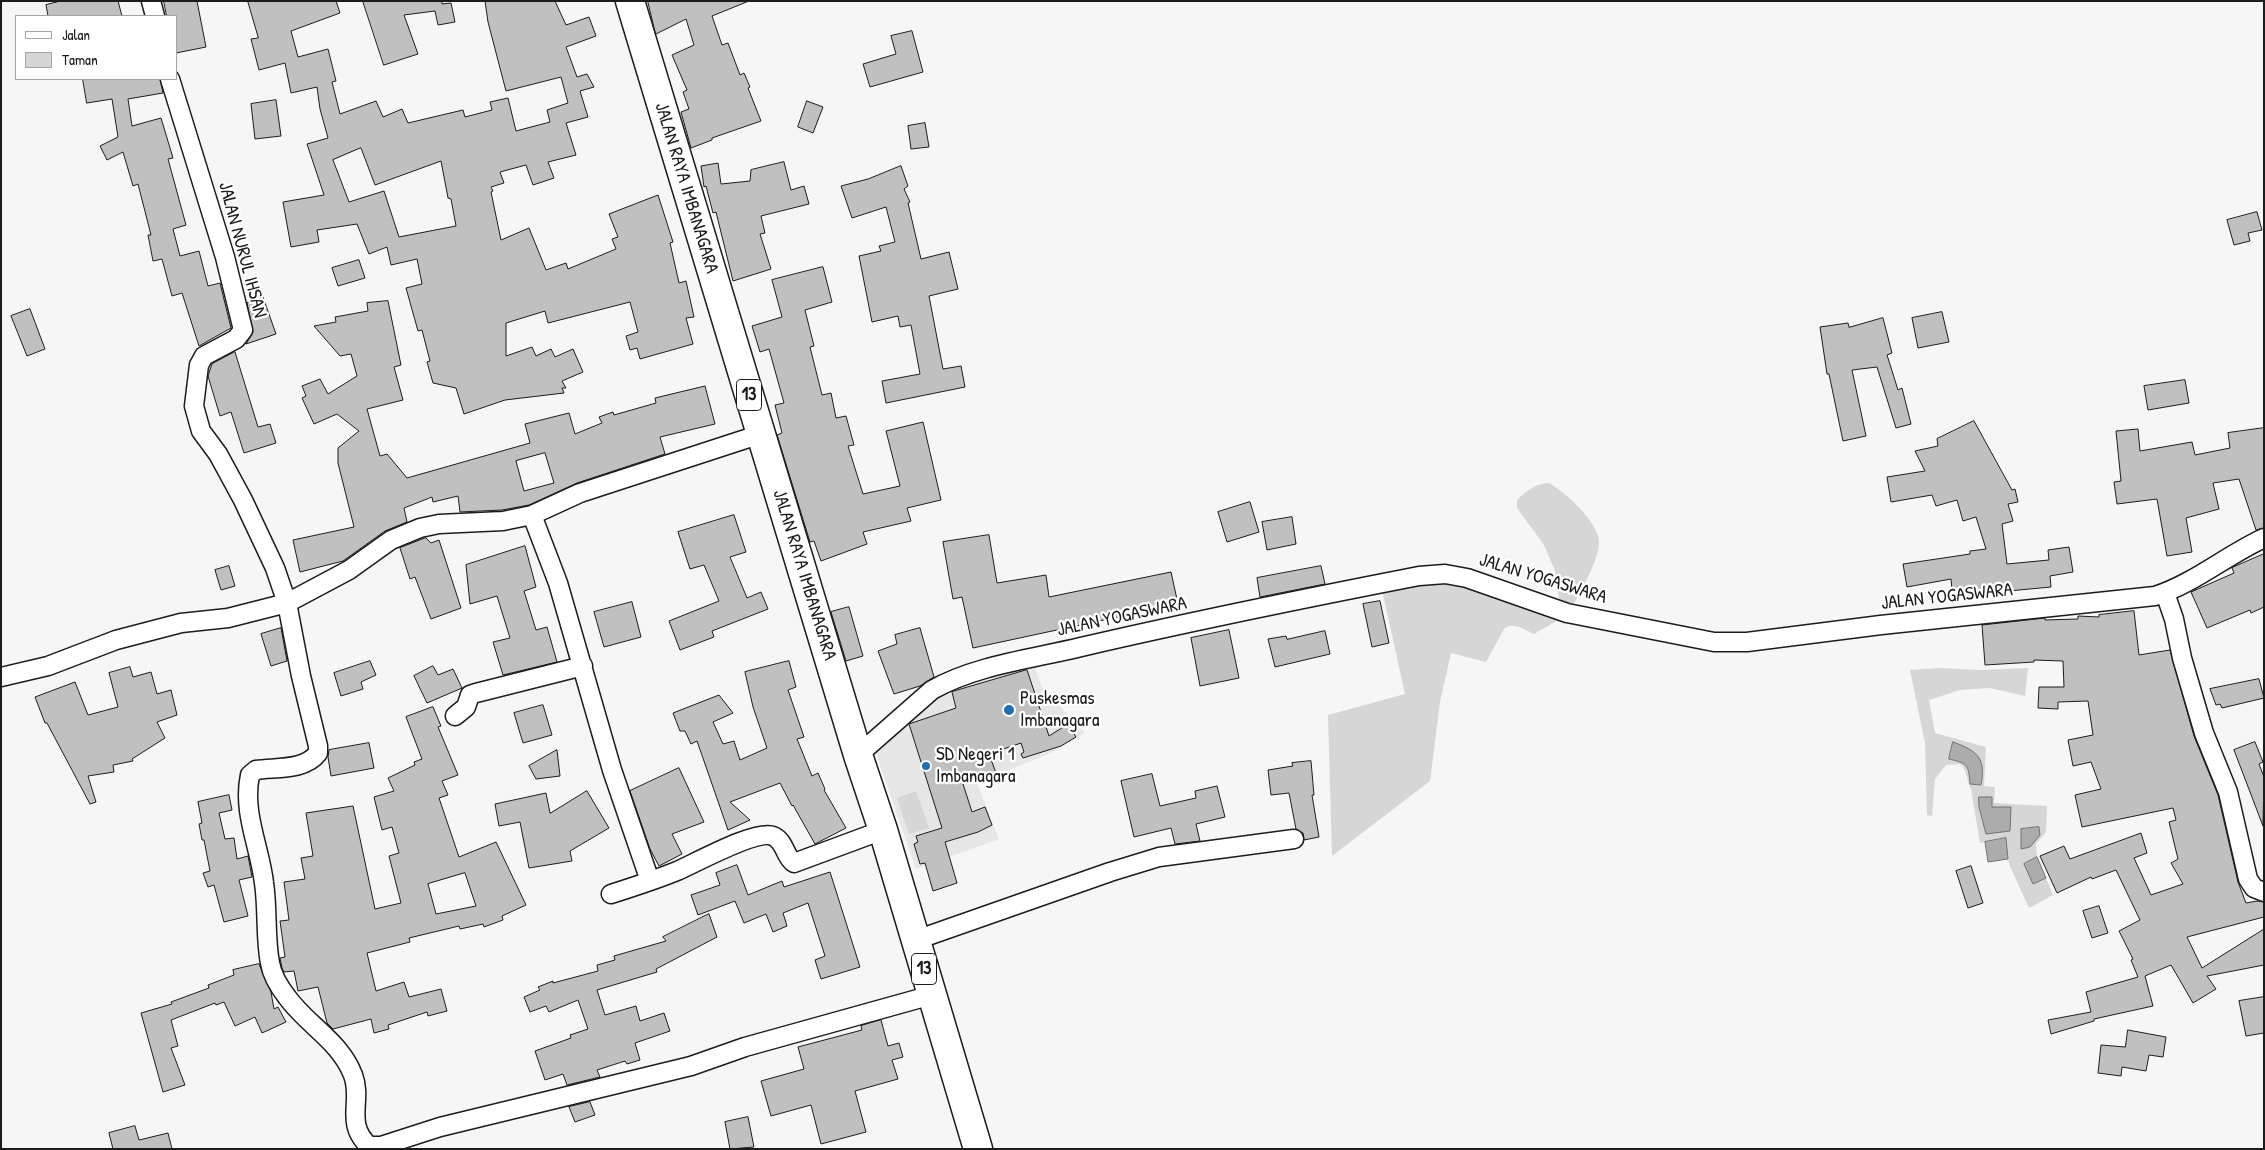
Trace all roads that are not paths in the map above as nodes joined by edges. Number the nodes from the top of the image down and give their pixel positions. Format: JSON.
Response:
{"nodes":[{"id":1,"x":151,"y":1,"type":"edge"},
{"id":2,"x":630,"y":1,"type":"edge"},
{"id":3,"x":156,"y":15,"type":"edge"},
{"id":4,"x":170,"y":80,"type":"edge"},
{"id":5,"x":761,"y":434,"type":"junction"},
{"id":6,"x":532,"y":515,"type":"junction"},
{"id":7,"x":2264,"y":538,"type":"edge"},
{"id":8,"x":2165,"y":593,"type":"junction"},
{"id":9,"x":287,"y":603,"type":"junction"},
{"id":10,"x":583,"y":666,"type":"junction"},
{"id":11,"x":1,"y":677,"type":"edge"},
{"id":12,"x":455,"y":716,"type":"dead end"},
{"id":13,"x":858,"y":755,"type":"junction"},
{"id":14,"x":883,"y":830,"type":"junction"},
{"id":15,"x":1294,"y":839,"type":"dead end"},
{"id":16,"x":650,"y":881,"type":"junction"},
{"id":17,"x":2264,"y":892,"type":"edge"},
{"id":18,"x":611,"y":894,"type":"dead end"},
{"id":19,"x":916,"y":940,"type":"junction"},
{"id":20,"x":932,"y":995,"type":"junction"},
{"id":21,"x":978,"y":1149,"type":"edge"}],
"edges":[{"from":1,"to":3,"type":"street"},
{"from":2,"to":5,"type":"highway","name":"JALAN RAYA IMBANAGARA","number":"13"},
{"from":4,"to":9,"type":"street","name":"JALAN NURUL IHSAN"},
{"from":5,"to":6,"type":"street"},
{"from":5,"to":13,"type":"highway","name":"JALAN RAYA IMBANAGARA","number":"13"},
{"from":6,"to":9,"type":"street"},
{"from":6,"to":10,"type":"street"},
{"from":7,"to":8,"type":"street","name":"JALAN YOGASWARA"},
{"from":8,"to":13,"type":"street","name":"JALAN YOGASWARA"},
{"from":8,"to":17,"type":"street"},
{"from":9,"to":11,"type":"street"},
{"from":9,"to":20,"type":"street"},
{"from":10,"to":12,"type":"street"},
{"from":10,"to":16,"type":"street"},
{"from":13,"to":14,"type":"highway","name":"JALAN RAYA IMBANAGARA","number":"13"},
{"from":14,"to":16,"type":"street"},
{"from":14,"to":19,"type":"highway","name":"JALAN RAYA IMBANAGARA","number":"13"},
{"from":15,"to":19,"type":"street"},
{"from":16,"to":18,"type":"street"},
{"from":19,"to":20,"type":"highway","name":"JALAN RAYA IMBANAGARA","number":"13"},
{"from":20,"to":21,"type":"highway","name":"JALAN RAYA IMBANAGARA","number":"13"}]}
